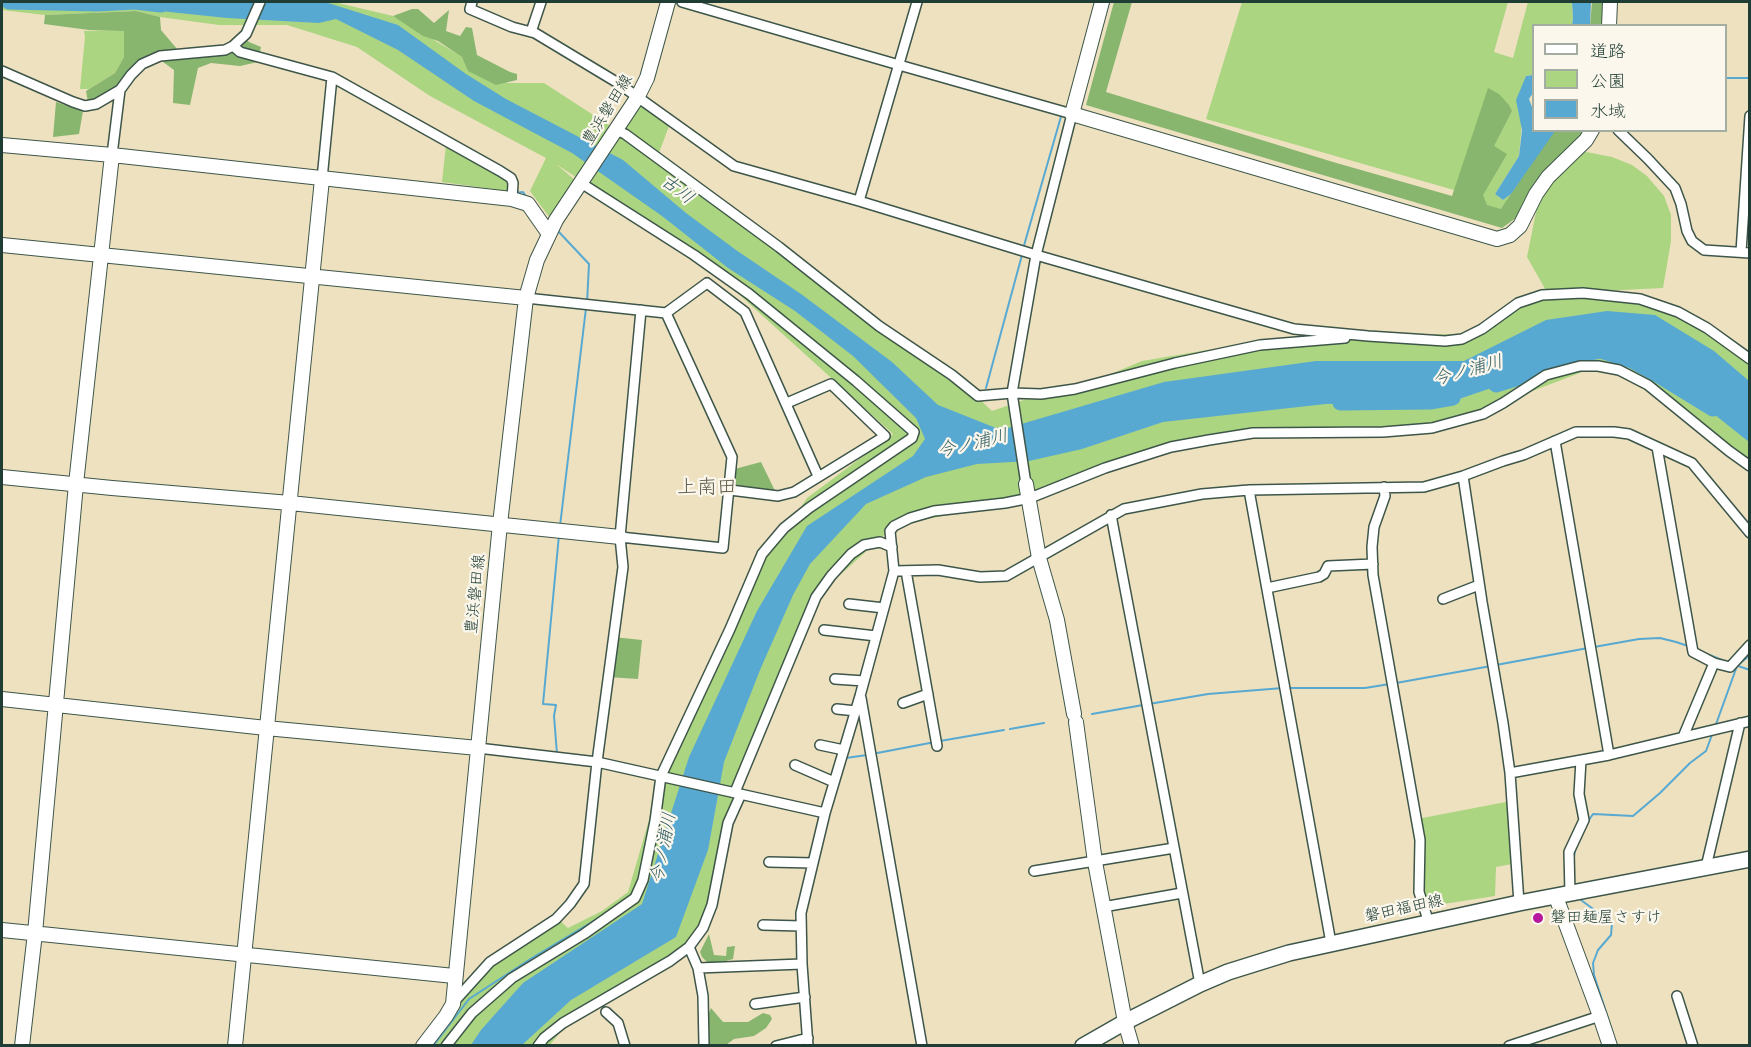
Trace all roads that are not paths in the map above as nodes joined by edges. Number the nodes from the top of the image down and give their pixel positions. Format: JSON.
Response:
{"nodes":[{"id":1,"x":260,"y":2,"type":"edge"},
{"id":2,"x":472,"y":2,"type":"edge"},
{"id":3,"x":541,"y":2,"type":"edge"},
{"id":4,"x":668,"y":2,"type":"edge"},
{"id":5,"x":682,"y":2,"type":"edge"},
{"id":6,"x":917,"y":2,"type":"edge"},
{"id":7,"x":1102,"y":2,"type":"edge"},
{"id":8,"x":1610,"y":2,"type":"edge"},
{"id":9,"x":1609,"y":24,"type":"edge"},
{"id":10,"x":531,"y":32,"type":"junction"},
{"id":11,"x":233,"y":46,"type":"junction"},
{"id":12,"x":899,"y":65,"type":"junction"},
{"id":13,"x":2,"y":70,"type":"edge"},
{"id":14,"x":332,"y":77,"type":"junction"},
{"id":15,"x":120,"y":90,"type":"junction"},
{"id":16,"x":638,"y":98,"type":"junction"},
{"id":17,"x":1072,"y":114,"type":"junction"},
{"id":18,"x":1749,"y":116,"type":"edge"},
{"id":19,"x":616,"y":130,"type":"junction"},
{"id":20,"x":1591,"y":132,"type":"edge"},
{"id":21,"x":1620,"y":132,"type":"edge"},
{"id":22,"x":2,"y":145,"type":"edge"},
{"id":23,"x":112,"y":155,"type":"junction"},
{"id":24,"x":322,"y":179,"type":"junction"},
{"id":25,"x":581,"y":183,"type":"junction"},
{"id":26,"x":512,"y":200,"type":"junction"},
{"id":27,"x":859,"y":201,"type":"junction"},
{"id":28,"x":552,"y":228,"type":"junction"},
{"id":29,"x":2,"y":245,"type":"edge"},
{"id":30,"x":1745,"y":253,"type":"edge"},
{"id":31,"x":101,"y":254,"type":"junction"},
{"id":32,"x":1036,"y":255,"type":"junction"},
{"id":33,"x":312,"y":277,"type":"junction"},
{"id":34,"x":526,"y":298,"type":"junction"},
{"id":35,"x":641,"y":310,"type":"junction"},
{"id":36,"x":666,"y":313,"type":"junction"},
{"id":37,"x":1368,"y":336,"type":"junction"},
{"id":38,"x":1749,"y":359,"type":"edge"},
{"id":39,"x":1012,"y":393,"type":"junction"},
{"id":40,"x":787,"y":403,"type":"junction"},
{"id":41,"x":1555,"y":441,"type":"junction"},
{"id":42,"x":1657,"y":447,"type":"junction"},
{"id":43,"x":1749,"y":466,"type":"edge"},
{"id":44,"x":818,"y":476,"type":"junction"},
{"id":45,"x":2,"y":477,"type":"edge"},
{"id":46,"x":1463,"y":477,"type":"junction"},
{"id":47,"x":76,"y":484,"type":"junction"},
{"id":48,"x":1384,"y":487,"type":"junction"},
{"id":49,"x":730,"y":490,"type":"junction"},
{"id":50,"x":1249,"y":490,"type":"junction"},
{"id":51,"x":1028,"y":491,"type":"junction"},
{"id":52,"x":290,"y":503,"type":"junction"},
{"id":53,"x":1111,"y":515,"type":"junction"},
{"id":54,"x":500,"y":524,"type":"junction"},
{"id":55,"x":1749,"y":533,"type":"edge"},
{"id":56,"x":620,"y":537,"type":"junction"},
{"id":57,"x":892,"y":547,"type":"junction"},
{"id":58,"x":1039,"y":558,"type":"junction"},
{"id":59,"x":1373,"y":564,"type":"junction"},
{"id":60,"x":894,"y":571,"type":"junction"},
{"id":61,"x":906,"y":571,"type":"junction"},
{"id":62,"x":1479,"y":585,"type":"junction"},
{"id":63,"x":1267,"y":588,"type":"junction"},
{"id":64,"x":1443,"y":599,"type":"dead end"},
{"id":65,"x":849,"y":604,"type":"dead end"},
{"id":66,"x":884,"y":608,"type":"junction"},
{"id":67,"x":824,"y":630,"type":"dead end"},
{"id":68,"x":876,"y":636,"type":"junction"},
{"id":69,"x":1749,"y":645,"type":"edge"},
{"id":70,"x":1714,"y":663,"type":"junction"},
{"id":71,"x":835,"y":679,"type":"dead end"},
{"id":72,"x":864,"y":681,"type":"junction"},
{"id":73,"x":928,"y":694,"type":"junction"},
{"id":74,"x":860,"y":696,"type":"junction"},
{"id":75,"x":2,"y":699,"type":"edge"},
{"id":76,"x":903,"y":703,"type":"dead end"},
{"id":77,"x":57,"y":704,"type":"junction"},
{"id":78,"x":837,"y":709,"type":"dead end"},
{"id":79,"x":856,"y":711,"type":"junction"},
{"id":80,"x":1745,"y":722,"type":"edge"},
{"id":81,"x":266,"y":728,"type":"junction"},
{"id":82,"x":1683,"y":736,"type":"junction"},
{"id":83,"x":936,"y":742,"type":"dead end"},
{"id":84,"x":820,"y":745,"type":"dead end"},
{"id":85,"x":478,"y":748,"type":"junction"},
{"id":86,"x":844,"y":750,"type":"junction"},
{"id":87,"x":1609,"y":755,"type":"junction"},
{"id":88,"x":1581,"y":760,"type":"junction"},
{"id":89,"x":597,"y":762,"type":"junction"},
{"id":90,"x":795,"y":765,"type":"dead end"},
{"id":91,"x":1510,"y":773,"type":"junction"},
{"id":92,"x":665,"y":777,"type":"junction"},
{"id":93,"x":834,"y":782,"type":"junction"},
{"id":94,"x":736,"y":793,"type":"junction"},
{"id":95,"x":825,"y":813,"type":"junction"},
{"id":96,"x":1174,"y":848,"type":"junction"},
{"id":97,"x":1749,"y":859,"type":"edge"},
{"id":98,"x":769,"y":862,"type":"dead end"},
{"id":99,"x":1095,"y":862,"type":"junction"},
{"id":100,"x":813,"y":863,"type":"junction"},
{"id":101,"x":1706,"y":867,"type":"junction"},
{"id":102,"x":1034,"y":872,"type":"dead end"},
{"id":103,"x":1182,"y":893,"type":"junction"},
{"id":104,"x":1563,"y":896,"type":"junction"},
{"id":105,"x":1519,"y":903,"type":"junction"},
{"id":106,"x":1103,"y":907,"type":"junction"},
{"id":107,"x":1429,"y":922,"type":"junction"},
{"id":108,"x":763,"y":925,"type":"dead end"},
{"id":109,"x":801,"y":926,"type":"junction"},
{"id":110,"x":2,"y":930,"type":"edge"},
{"id":111,"x":35,"y":933,"type":"junction"},
{"id":112,"x":1331,"y":943,"type":"junction"},
{"id":113,"x":689,"y":947,"type":"junction"},
{"id":114,"x":243,"y":954,"type":"junction"},
{"id":115,"x":802,"y":964,"type":"junction"},
{"id":116,"x":698,"y":968,"type":"junction"},
{"id":117,"x":454,"y":976,"type":"junction"},
{"id":118,"x":1200,"y":984,"type":"junction"},
{"id":119,"x":1677,"y":996,"type":"dead end"},
{"id":120,"x":805,"y":997,"type":"junction"},
{"id":121,"x":453,"y":1004,"type":"junction"},
{"id":122,"x":755,"y":1004,"type":"dead end"},
{"id":123,"x":606,"y":1012,"type":"dead end"},
{"id":124,"x":1600,"y":1016,"type":"junction"},
{"id":125,"x":1125,"y":1022,"type":"junction"},
{"id":126,"x":808,"y":1042,"type":"edge"},
{"id":127,"x":22,"y":1046,"type":"edge"},
{"id":128,"x":235,"y":1046,"type":"edge"},
{"id":129,"x":423,"y":1046,"type":"edge"},
{"id":130,"x":446,"y":1046,"type":"edge"},
{"id":131,"x":538,"y":1046,"type":"edge"},
{"id":132,"x":625,"y":1046,"type":"edge"},
{"id":133,"x":704,"y":1046,"type":"edge"},
{"id":134,"x":776,"y":1046,"type":"edge"},
{"id":135,"x":922,"y":1046,"type":"edge"},
{"id":136,"x":1083,"y":1046,"type":"edge"},
{"id":137,"x":1132,"y":1046,"type":"edge"},
{"id":138,"x":1509,"y":1046,"type":"edge"},
{"id":139,"x":1610,"y":1046,"type":"edge"},
{"id":140,"x":1693,"y":1046,"type":"edge"}],
"edges":[{"from":1,"to":11,"type":"street"},
{"from":2,"to":10,"type":"street"},
{"from":3,"to":10,"type":"street"},
{"from":4,"to":16,"type":"street","name":"豊浜磐田線"},
{"from":5,"to":12,"type":"street"},
{"from":6,"to":12,"type":"street"},
{"from":7,"to":17,"type":"street"},
{"from":8,"to":9,"type":"street"},
{"from":10,"to":16,"type":"street"},
{"from":11,"to":14,"type":"street"},
{"from":11,"to":15,"type":"street"},
{"from":12,"to":17,"type":"street"},
{"from":12,"to":27,"type":"street"},
{"from":13,"to":15,"type":"street"},
{"from":14,"to":24,"type":"street"},
{"from":14,"to":26,"type":"street"},
{"from":15,"to":23,"type":"street"},
{"from":16,"to":19,"type":"street","name":"豊浜磐田線"},
{"from":16,"to":27,"type":"street"},
{"from":17,"to":20,"type":"street"},
{"from":17,"to":32,"type":"street"},
{"from":18,"to":30,"type":"street"},
{"from":19,"to":25,"type":"street","name":"豊浜磐田線"},
{"from":19,"to":39,"type":"street"},
{"from":21,"to":30,"type":"street"},
{"from":22,"to":23,"type":"street"},
{"from":23,"to":24,"type":"street"},
{"from":23,"to":31,"type":"street"},
{"from":24,"to":26,"type":"street"},
{"from":24,"to":33,"type":"street"},
{"from":25,"to":28,"type":"street","name":"豊浜磐田線"},
{"from":25,"to":92,"type":"street"},
{"from":26,"to":28,"type":"street"},
{"from":27,"to":32,"type":"street"},
{"from":28,"to":34,"type":"street","name":"豊浜磐田線"},
{"from":29,"to":31,"type":"street"},
{"from":31,"to":33,"type":"street"},
{"from":31,"to":47,"type":"street"},
{"from":32,"to":37,"type":"street"},
{"from":32,"to":39,"type":"street"},
{"from":33,"to":34,"type":"street"},
{"from":33,"to":52,"type":"street"},
{"from":34,"to":35,"type":"street"},
{"from":34,"to":54,"type":"street","name":"豊浜磐田線"},
{"from":35,"to":36,"type":"street"},
{"from":35,"to":56,"type":"street"},
{"from":36,"to":40,"type":"street"},
{"from":36,"to":49,"type":"street"},
{"from":37,"to":38,"type":"street"},
{"from":37,"to":39,"type":"street"},
{"from":39,"to":51,"type":"street"},
{"from":40,"to":44,"type":"street"},
{"from":40,"to":44,"type":"street"},
{"from":41,"to":42,"type":"street"},
{"from":41,"to":46,"type":"street"},
{"from":41,"to":87,"type":"street"},
{"from":42,"to":55,"type":"street"},
{"from":42,"to":70,"type":"street"},
{"from":43,"to":51,"type":"street"},
{"from":44,"to":49,"type":"street"},
{"from":45,"to":47,"type":"street"},
{"from":46,"to":48,"type":"street"},
{"from":46,"to":62,"type":"street"},
{"from":47,"to":52,"type":"street"},
{"from":47,"to":77,"type":"street"},
{"from":48,"to":50,"type":"street"},
{"from":48,"to":59,"type":"street"},
{"from":49,"to":56,"type":"street"},
{"from":50,"to":53,"type":"street"},
{"from":50,"to":63,"type":"street"},
{"from":51,"to":57,"type":"street"},
{"from":51,"to":58,"type":"street"},
{"from":52,"to":54,"type":"street"},
{"from":52,"to":81,"type":"street"},
{"from":53,"to":58,"type":"street"},
{"from":53,"to":96,"type":"street"},
{"from":54,"to":56,"type":"street"},
{"from":54,"to":85,"type":"street","name":"豊浜磐田線"},
{"from":56,"to":89,"type":"street"},
{"from":57,"to":60,"type":"street"},
{"from":57,"to":94,"type":"street"},
{"from":58,"to":61,"type":"street"},
{"from":58,"to":99,"type":"street"},
{"from":59,"to":63,"type":"street"},
{"from":59,"to":107,"type":"street"},
{"from":60,"to":61,"type":"street"},
{"from":60,"to":66,"type":"street"},
{"from":61,"to":73,"type":"street"},
{"from":62,"to":64,"type":"street"},
{"from":62,"to":91,"type":"street"},
{"from":63,"to":112,"type":"street"},
{"from":65,"to":66,"type":"street"},
{"from":66,"to":68,"type":"street"},
{"from":67,"to":68,"type":"street"},
{"from":68,"to":72,"type":"street"},
{"from":69,"to":70,"type":"street"},
{"from":70,"to":82,"type":"street"},
{"from":71,"to":72,"type":"street"},
{"from":72,"to":74,"type":"street"},
{"from":73,"to":76,"type":"street"},
{"from":73,"to":83,"type":"street"},
{"from":74,"to":79,"type":"street"},
{"from":74,"to":135,"type":"street"},
{"from":75,"to":77,"type":"street"},
{"from":77,"to":81,"type":"street"},
{"from":77,"to":111,"type":"street"},
{"from":78,"to":79,"type":"street"},
{"from":79,"to":86,"type":"street"},
{"from":80,"to":82,"type":"street"},
{"from":80,"to":101,"type":"street"},
{"from":81,"to":85,"type":"street"},
{"from":81,"to":114,"type":"street"},
{"from":82,"to":87,"type":"street"},
{"from":84,"to":86,"type":"street"},
{"from":85,"to":89,"type":"street"},
{"from":85,"to":117,"type":"street","name":"豊浜磐田線"},
{"from":86,"to":93,"type":"street"},
{"from":87,"to":88,"type":"street"},
{"from":88,"to":91,"type":"street"},
{"from":88,"to":104,"type":"street"},
{"from":89,"to":92,"type":"street"},
{"from":89,"to":121,"type":"street"},
{"from":90,"to":93,"type":"street"},
{"from":91,"to":105,"type":"street"},
{"from":92,"to":94,"type":"street"},
{"from":92,"to":130,"type":"street"},
{"from":93,"to":95,"type":"street"},
{"from":94,"to":95,"type":"street"},
{"from":94,"to":113,"type":"street"},
{"from":95,"to":100,"type":"street"},
{"from":96,"to":99,"type":"street"},
{"from":96,"to":103,"type":"street"},
{"from":97,"to":101,"type":"main road","name":"磐田福田線"},
{"from":98,"to":100,"type":"street"},
{"from":99,"to":102,"type":"street"},
{"from":99,"to":106,"type":"street"},
{"from":100,"to":109,"type":"street"},
{"from":101,"to":104,"type":"main road","name":"磐田福田線"},
{"from":103,"to":106,"type":"street"},
{"from":103,"to":118,"type":"street"},
{"from":104,"to":105,"type":"main road","name":"磐田福田線"},
{"from":104,"to":124,"type":"street"},
{"from":105,"to":107,"type":"main road","name":"磐田福田線"},
{"from":106,"to":125,"type":"street"},
{"from":107,"to":112,"type":"main road","name":"磐田福田線"},
{"from":108,"to":109,"type":"street"},
{"from":109,"to":115,"type":"street"},
{"from":110,"to":111,"type":"street"},
{"from":111,"to":114,"type":"street"},
{"from":111,"to":127,"type":"street"},
{"from":112,"to":118,"type":"main road","name":"磐田福田線"},
{"from":113,"to":116,"type":"street"},
{"from":113,"to":131,"type":"street"},
{"from":114,"to":117,"type":"street"},
{"from":114,"to":128,"type":"street"},
{"from":115,"to":116,"type":"street"},
{"from":115,"to":120,"type":"street"},
{"from":116,"to":133,"type":"street"},
{"from":117,"to":121,"type":"street","name":"豊浜磐田線"},
{"from":118,"to":125,"type":"main road","name":"磐田福田線"},
{"from":119,"to":140,"type":"street"},
{"from":120,"to":122,"type":"street"},
{"from":120,"to":126,"type":"street"},
{"from":121,"to":129,"type":"street"},
{"from":123,"to":132,"type":"street"},
{"from":124,"to":138,"type":"street"},
{"from":124,"to":139,"type":"street"},
{"from":125,"to":136,"type":"main road","name":"磐田福田線"},
{"from":125,"to":137,"type":"street"},
{"from":126,"to":134,"type":"street"}]}
